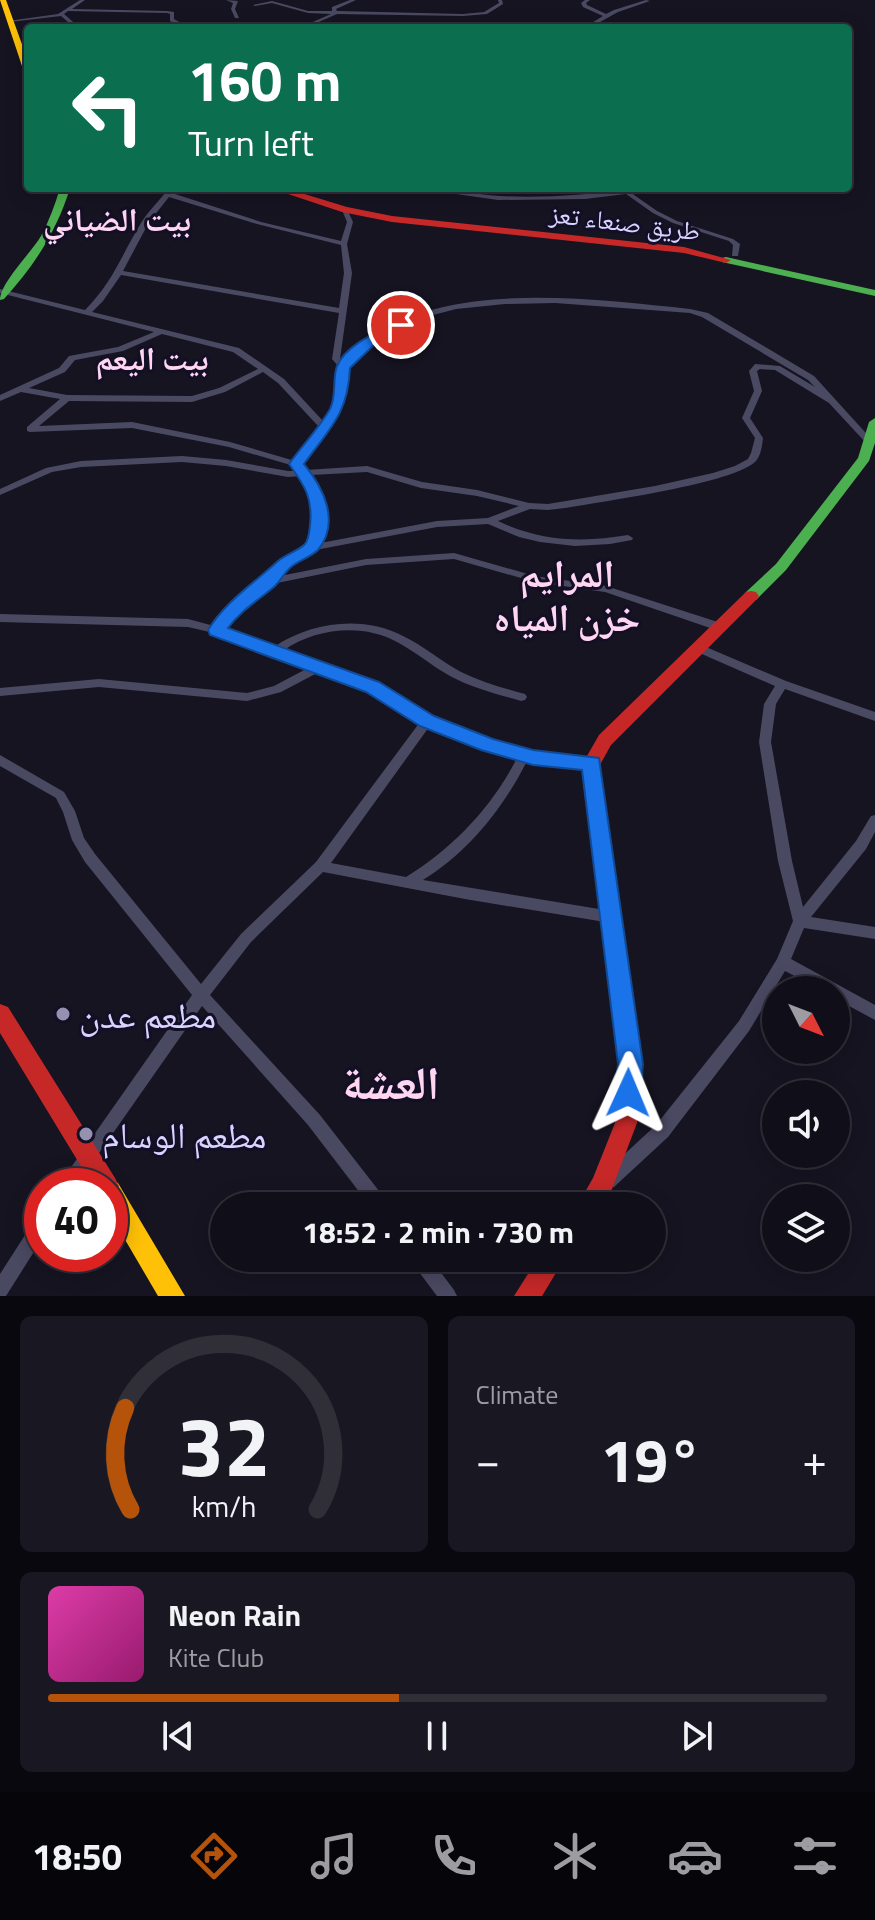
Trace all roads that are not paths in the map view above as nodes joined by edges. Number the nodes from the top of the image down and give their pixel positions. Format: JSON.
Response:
{"nodes":[{"id":1,"x":3,"y":0,"type":"edge"},
{"id":2,"x":83,"y":0,"type":"edge"},
{"id":3,"x":228,"y":0,"type":"edge"},
{"id":4,"x":354,"y":0,"type":"edge"},
{"id":5,"x":500,"y":0,"type":"edge"},
{"id":6,"x":588,"y":0,"type":"edge"},
{"id":7,"x":648,"y":1,"type":"edge"},
{"id":8,"x":255,"y":5,"type":"dead end"},
{"id":9,"x":69,"y":10,"type":"junction"},
{"id":10,"x":335,"y":13,"type":"junction"},
{"id":11,"x":62,"y":14,"type":"junction"},
{"id":12,"x":606,"y":16,"type":"junction"},
{"id":13,"x":237,"y":17,"type":"dead end"},
{"id":14,"x":10,"y":21,"type":"junction"},
{"id":15,"x":73,"y":24,"type":"edge"},
{"id":16,"x":180,"y":24,"type":"edge"},
{"id":17,"x":310,"y":24,"type":"edge"},
{"id":18,"x":591,"y":24,"type":"edge"},
{"id":19,"x":24,"y":61,"type":"edge"},
{"id":20,"x":64,"y":192,"type":"edge"},
{"id":21,"x":170,"y":192,"type":"edge"},
{"id":22,"x":174,"y":192,"type":"edge"},
{"id":23,"x":291,"y":192,"type":"edge"},
{"id":24,"x":312,"y":192,"type":"edge"},
{"id":25,"x":456,"y":192,"type":"edge"},
{"id":26,"x":627,"y":192,"type":"edge"},
{"id":27,"x":627,"y":192,"type":"edge"},
{"id":28,"x":350,"y":207,"type":"junction"},
{"id":29,"x":344,"y":244,"type":"junction"},
{"id":30,"x":735,"y":254,"type":"junction"},
{"id":31,"x":121,"y":273,"type":"junction"},
{"id":32,"x":875,"y":285,"type":"edge"},
{"id":33,"x":875,"y":293,"type":"edge"},
{"id":34,"x":2,"y":294,"type":"edge"},
{"id":35,"x":342,"y":311,"type":"junction"},
{"id":36,"x":87,"y":312,"type":"junction"},
{"id":37,"x":162,"y":331,"type":"junction"},
{"id":38,"x":343,"y":367,"type":"junction"},
{"id":39,"x":263,"y":369,"type":"junction"},
{"id":40,"x":21,"y":389,"type":"junction"},
{"id":41,"x":0,"y":398,"type":"edge"},
{"id":42,"x":67,"y":398,"type":"junction"},
{"id":43,"x":832,"y":401,"type":"junction"},
{"id":44,"x":875,"y":422,"type":"edge"},
{"id":45,"x":325,"y":428,"type":"junction"},
{"id":46,"x":870,"y":452,"type":"edge"},
{"id":47,"x":297,"y":464,"type":"junction"},
{"id":48,"x":304,"y":475,"type":"junction"},
{"id":49,"x":0,"y":492,"type":"edge"},
{"id":50,"x":529,"y":506,"type":"junction"},
{"id":51,"x":489,"y":521,"type":"junction"},
{"id":52,"x":628,"y":538,"type":"dead end"},
{"id":53,"x":311,"y":548,"type":"junction"},
{"id":54,"x":269,"y":581,"type":"junction"},
{"id":55,"x":0,"y":618,"type":"edge"},
{"id":56,"x":720,"y":627,"type":"junction"},
{"id":57,"x":217,"y":630,"type":"junction"},
{"id":58,"x":699,"y":648,"type":"junction"},
{"id":59,"x":275,"y":651,"type":"junction"},
{"id":60,"x":321,"y":666,"type":"junction"},
{"id":61,"x":782,"y":684,"type":"junction"},
{"id":62,"x":0,"y":692,"type":"edge"},
{"id":63,"x":521,"y":697,"type":"dead end"},
{"id":64,"x":875,"y":717,"type":"edge"},
{"id":65,"x":427,"y":721,"type":"junction"},
{"id":66,"x":524,"y":755,"type":"junction"},
{"id":67,"x":0,"y":760,"type":"edge"},
{"id":68,"x":592,"y":763,"type":"junction"},
{"id":69,"x":875,"y":820,"type":"edge"},
{"id":70,"x":321,"y":866,"type":"junction"},
{"id":71,"x":410,"y":882,"type":"junction"},
{"id":72,"x":611,"y":917,"type":"junction"},
{"id":73,"x":800,"y":921,"type":"junction"},
{"id":74,"x":875,"y":933,"type":"edge"},
{"id":75,"x":783,"y":962,"type":"junction"},
{"id":76,"x":808,"y":976,"type":"edge"},
{"id":77,"x":201,"y":995,"type":"junction"},
{"id":78,"x":850,"y":999,"type":"edge"},
{"id":79,"x":875,"y":1013,"type":"edge"},
{"id":80,"x":0,"y":1014,"type":"edge"},
{"id":81,"x":87,"y":1152,"type":"junction"},
{"id":82,"x":77,"y":1168,"type":"edge"},
{"id":83,"x":96,"y":1168,"type":"edge"},
{"id":84,"x":602,"y":1186,"type":"junction"},
{"id":85,"x":369,"y":1192,"type":"edge"},
{"id":86,"x":598,"y":1192,"type":"edge"},
{"id":87,"x":128,"y":1222,"type":"edge"},
{"id":88,"x":24,"y":1252,"type":"edge"},
{"id":89,"x":430,"y":1272,"type":"edge"},
{"id":90,"x":543,"y":1272,"type":"edge"},
{"id":91,"x":0,"y":1290,"type":"edge"},
{"id":92,"x":172,"y":1296,"type":"edge"},
{"id":93,"x":448,"y":1296,"type":"edge"},
{"id":94,"x":527,"y":1296,"type":"edge"}],
"edges":[{"from":1,"to":14,"type":"main road"},
{"from":2,"to":9,"type":"street"},
{"from":3,"to":13,"type":"street"},
{"from":4,"to":10,"type":"street"},
{"from":5,"to":10,"type":"street"},
{"from":6,"to":12,"type":"street"},
{"from":7,"to":12,"type":"street"},
{"from":8,"to":10,"type":"street"},
{"from":9,"to":11,"type":"street"},
{"from":9,"to":16,"type":"street"},
{"from":10,"to":17,"type":"street"},
{"from":11,"to":14,"type":"street"},
{"from":11,"to":15,"type":"street"},
{"from":12,"to":18,"type":"street"},
{"from":14,"to":19,"type":"main road"},
{"from":20,"to":34,"type":"main road"},
{"from":21,"to":31,"type":"street"},
{"from":22,"to":29,"type":"street"},
{"from":23,"to":28,"type":"main road","name":"طريق صنعاء تعز"},
{"from":24,"to":28,"type":"main road","name":"طريق صنعاء تعز"},
{"from":25,"to":27,"type":"street"},
{"from":26,"to":30,"type":"street"},
{"from":28,"to":29,"type":"street"},
{"from":28,"to":30,"type":"main road","name":"طريق صنعاء تعز"},
{"from":28,"to":33,"type":"main road","name":"طريق صنعاء تعز"},
{"from":29,"to":35,"type":"street"},
{"from":30,"to":32,"type":"main road","name":"طريق صنعاء تعز"},
{"from":31,"to":35,"type":"street"},
{"from":31,"to":36,"type":"street"},
{"from":34,"to":36,"type":"street"},
{"from":35,"to":38,"type":"street"},
{"from":36,"to":37,"type":"street"},
{"from":37,"to":39,"type":"street"},
{"from":37,"to":40,"type":"street"},
{"from":38,"to":43,"type":"street"},
{"from":38,"to":45,"type":"street"},
{"from":39,"to":42,"type":"street"},
{"from":39,"to":45,"type":"street"},
{"from":40,"to":41,"type":"street"},
{"from":40,"to":42,"type":"street"},
{"from":42,"to":47,"type":"street"},
{"from":43,"to":46,"type":"street"},
{"from":43,"to":50,"type":"street"},
{"from":44,"to":46,"type":"main road"},
{"from":45,"to":47,"type":"street"},
{"from":46,"to":56,"type":"main road"},
{"from":47,"to":48,"type":"street"},
{"from":48,"to":49,"type":"street"},
{"from":48,"to":50,"type":"street"},
{"from":48,"to":53,"type":"street"},
{"from":50,"to":51,"type":"street"},
{"from":51,"to":52,"type":"street"},
{"from":51,"to":53,"type":"street"},
{"from":53,"to":54,"type":"street"},
{"from":54,"to":56,"type":"street"},
{"from":54,"to":57,"type":"street"},
{"from":55,"to":57,"type":"street"},
{"from":56,"to":58,"type":"main road"},
{"from":57,"to":59,"type":"street"},
{"from":58,"to":61,"type":"street"},
{"from":58,"to":68,"type":"main road"},
{"from":59,"to":60,"type":"street"},
{"from":59,"to":63,"type":"street"},
{"from":60,"to":62,"type":"street"},
{"from":60,"to":65,"type":"street"},
{"from":61,"to":64,"type":"street"},
{"from":61,"to":73,"type":"street"},
{"from":65,"to":66,"type":"street"},
{"from":65,"to":70,"type":"street"},
{"from":66,"to":68,"type":"street"},
{"from":66,"to":71,"type":"street"},
{"from":67,"to":77,"type":"street"},
{"from":68,"to":72,"type":"main road"},
{"from":69,"to":73,"type":"street"},
{"from":70,"to":71,"type":"street"},
{"from":70,"to":77,"type":"street"},
{"from":71,"to":72,"type":"street"},
{"from":72,"to":84,"type":"main road"},
{"from":73,"to":74,"type":"street"},
{"from":73,"to":75,"type":"street"},
{"from":75,"to":76,"type":"street"},
{"from":75,"to":84,"type":"street"},
{"from":77,"to":81,"type":"street"},
{"from":77,"to":85,"type":"street"},
{"from":78,"to":79,"type":"street"},
{"from":80,"to":81,"type":"main road"},
{"from":81,"to":82,"type":"street"},
{"from":81,"to":83,"type":"main road"},
{"from":84,"to":86,"type":"main road"},
{"from":87,"to":92,"type":"main road"},
{"from":88,"to":91,"type":"street"},
{"from":89,"to":93,"type":"street"},
{"from":90,"to":94,"type":"main road"}]}
